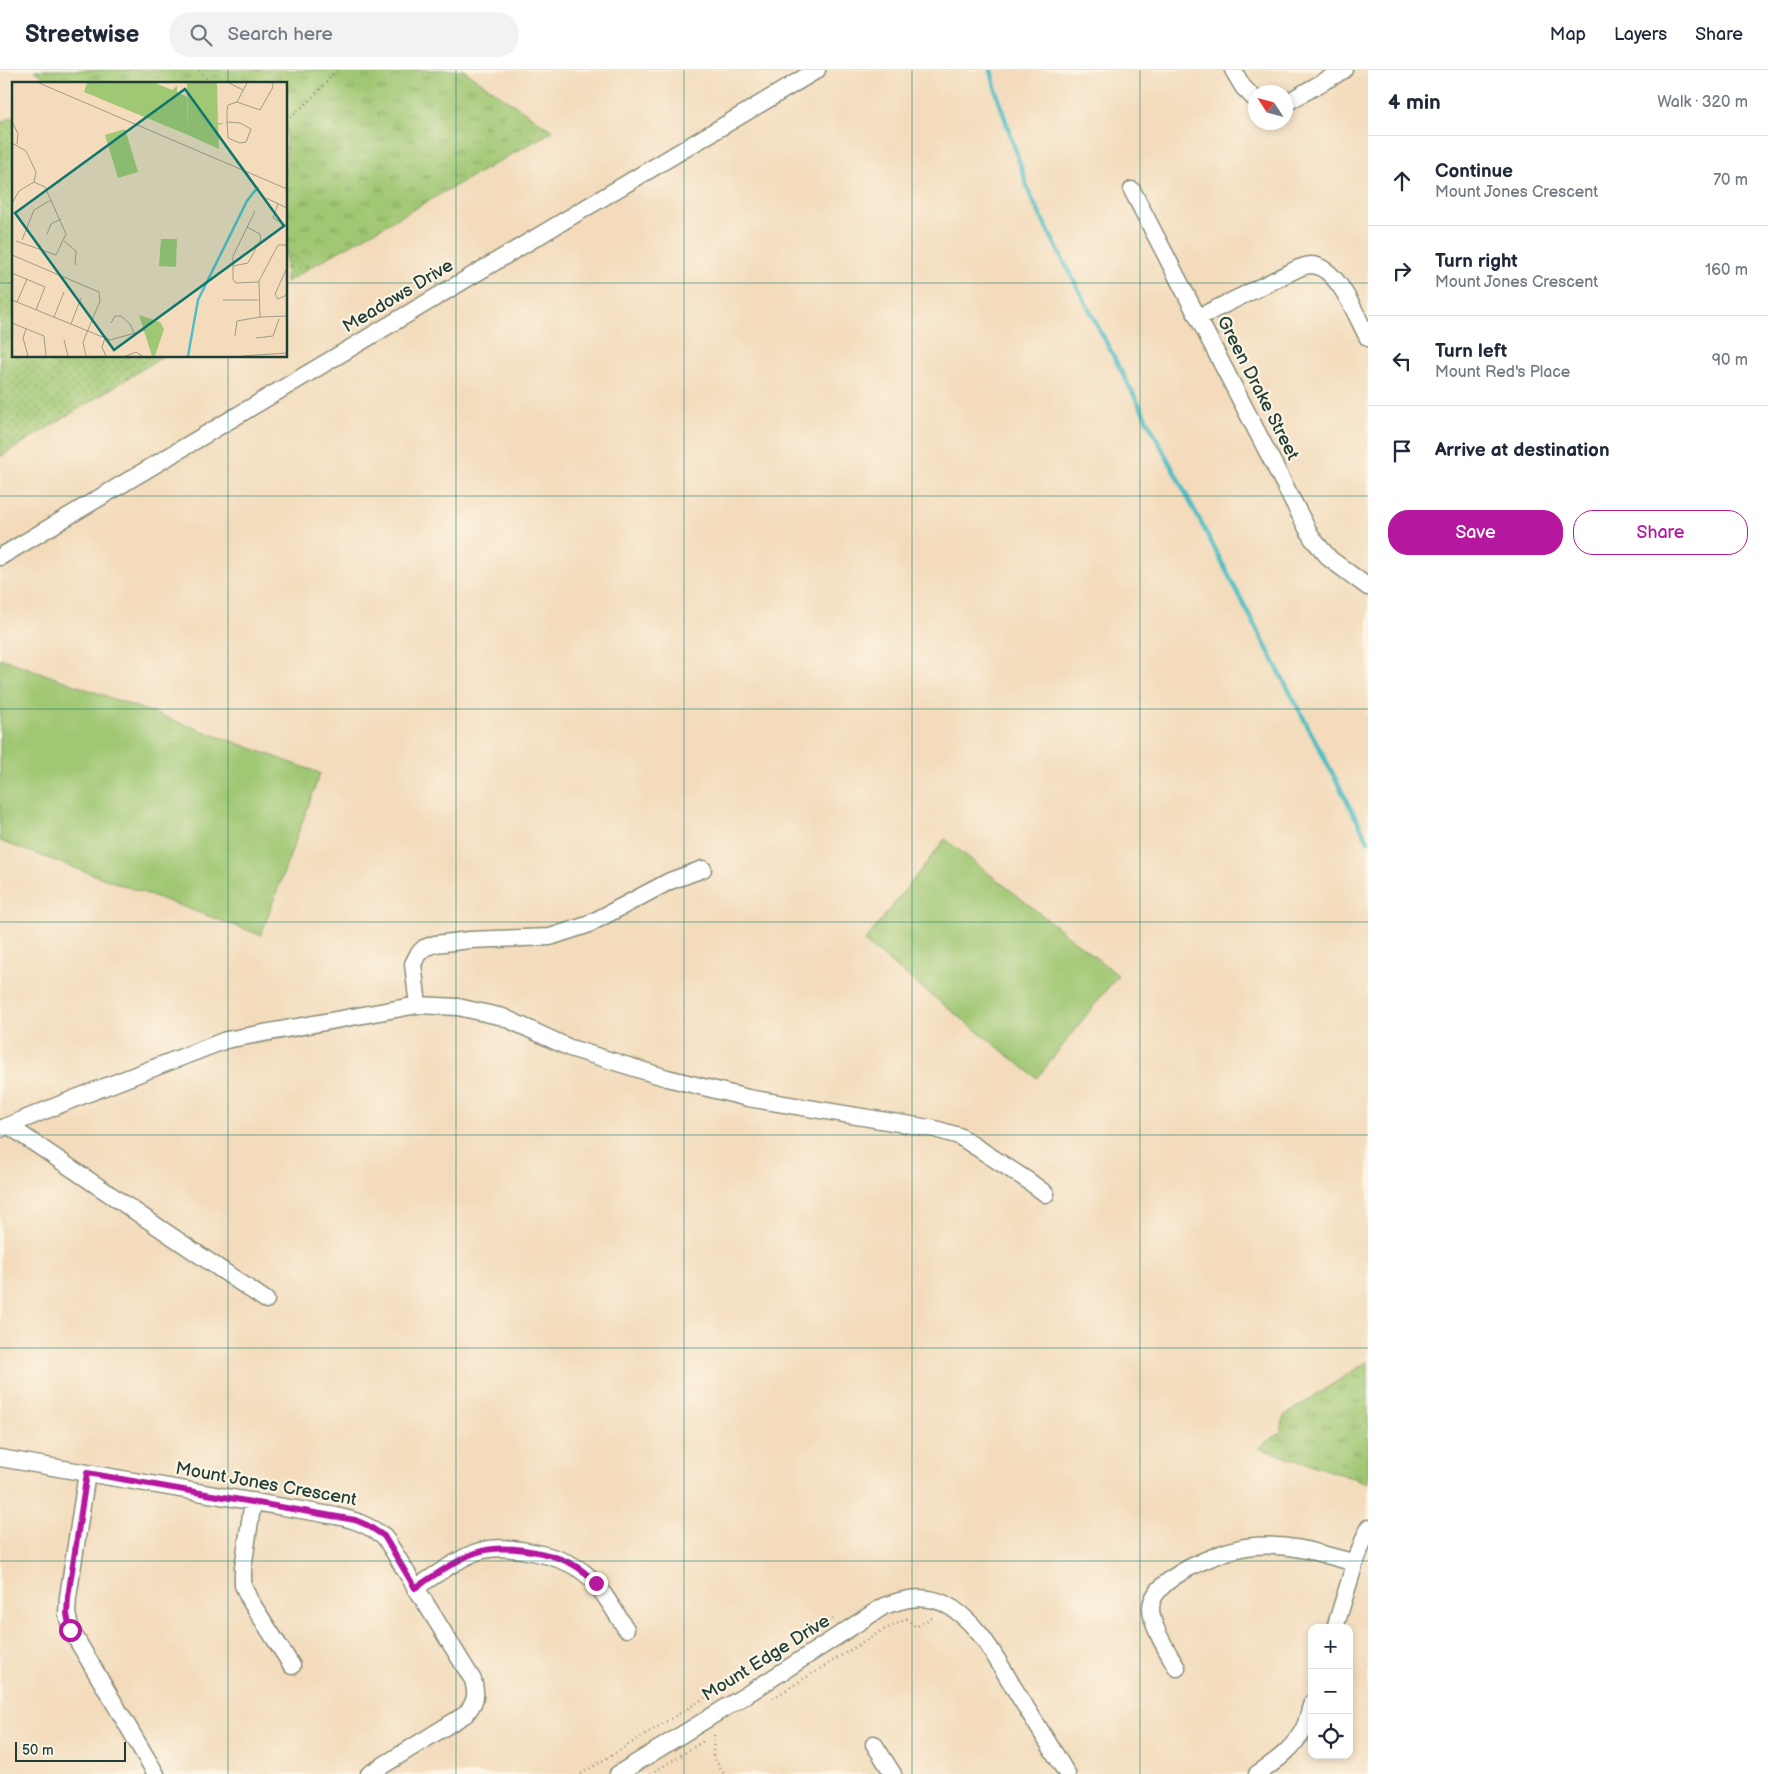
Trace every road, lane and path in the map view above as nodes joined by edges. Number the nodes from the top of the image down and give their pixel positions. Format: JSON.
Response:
{"nodes":[{"id":1,"x":199,"y":70,"type":"edge"},
{"id":2,"x":336,"y":70,"type":"edge"},
{"id":3,"x":817,"y":70,"type":"edge"},
{"id":4,"x":1233,"y":70,"type":"edge"},
{"id":5,"x":1344,"y":70,"type":"edge"},
{"id":6,"x":210,"y":82,"type":"edge"},
{"id":7,"x":1248,"y":92,"type":"edge"},
{"id":8,"x":1293,"y":100,"type":"edge"},
{"id":9,"x":288,"y":119,"type":"edge"},
{"id":10,"x":1132,"y":190,"type":"dead end"},
{"id":11,"x":1199,"y":317,"type":"junction"},
{"id":12,"x":1368,"y":338,"type":"edge"},
{"id":13,"x":0,"y":557,"type":"edge"},
{"id":14,"x":1368,"y":587,"type":"edge"},
{"id":15,"x":703,"y":869,"type":"dead end"},
{"id":16,"x":418,"y":1005,"type":"junction"},
{"id":17,"x":4,"y":1128,"type":"edge"},
{"id":18,"x":1046,"y":1194,"type":"dead end"},
{"id":19,"x":266,"y":1300,"type":"dead end"},
{"id":20,"x":0,"y":1458,"type":"edge"},
{"id":21,"x":87,"y":1473,"type":"junction"},
{"id":22,"x":254,"y":1501,"type":"junction"},
{"id":23,"x":1368,"y":1528,"type":"edge"},
{"id":24,"x":1355,"y":1563,"type":"junction"},
{"id":25,"x":415,"y":1588,"type":"junction"},
{"id":26,"x":945,"y":1605,"type":"junction"},
{"id":27,"x":841,"y":1614,"type":"dead end"},
{"id":28,"x":1336,"y":1624,"type":"edge"},
{"id":29,"x":626,"y":1629,"type":"dead end"},
{"id":30,"x":292,"y":1666,"type":"dead end"},
{"id":31,"x":1177,"y":1668,"type":"dead end"},
{"id":32,"x":772,"y":1698,"type":"dead end"},
{"id":33,"x":1308,"y":1714,"type":"edge"},
{"id":34,"x":874,"y":1744,"type":"dead end"},
{"id":35,"x":156,"y":1774,"type":"edge"},
{"id":36,"x":369,"y":1774,"type":"edge"},
{"id":37,"x":581,"y":1774,"type":"edge"},
{"id":38,"x":618,"y":1774,"type":"edge"},
{"id":39,"x":651,"y":1774,"type":"edge"},
{"id":40,"x":724,"y":1774,"type":"edge"},
{"id":41,"x":893,"y":1774,"type":"edge"},
{"id":42,"x":1067,"y":1774,"type":"edge"},
{"id":43,"x":1257,"y":1774,"type":"edge"}],
"edges":[{"from":1,"to":6,"type":"path"},
{"from":2,"to":9,"type":"path"},
{"from":3,"to":13,"type":"street","name":"Meadows Drive"},
{"from":4,"to":7,"type":"street"},
{"from":5,"to":8,"type":"street"},
{"from":10,"to":11,"type":"street","name":"Green Drake Street"},
{"from":11,"to":12,"type":"street"},
{"from":11,"to":14,"type":"street","name":"Green Drake Street"},
{"from":15,"to":16,"type":"street"},
{"from":16,"to":17,"type":"street"},
{"from":16,"to":18,"type":"street"},
{"from":17,"to":19,"type":"street"},
{"from":20,"to":21,"type":"street","name":"Mount Jones Crescent"},
{"from":21,"to":22,"type":"street","name":"Mount Jones Crescent"},
{"from":21,"to":35,"type":"street"},
{"from":22,"to":25,"type":"street","name":"Mount Jones Crescent"},
{"from":22,"to":30,"type":"street"},
{"from":23,"to":24,"type":"street"},
{"from":24,"to":28,"type":"street"},
{"from":24,"to":31,"type":"street"},
{"from":25,"to":29,"type":"street"},
{"from":25,"to":36,"type":"street","name":"Mount Jones Crescent"},
{"from":26,"to":32,"type":"path"},
{"from":26,"to":38,"type":"street","name":"Mount Edge Drive"},
{"from":26,"to":42,"type":"street"},
{"from":27,"to":37,"type":"path"},
{"from":33,"to":43,"type":"street"},
{"from":34,"to":41,"type":"street"},
{"from":39,"to":40,"type":"path"}]}
